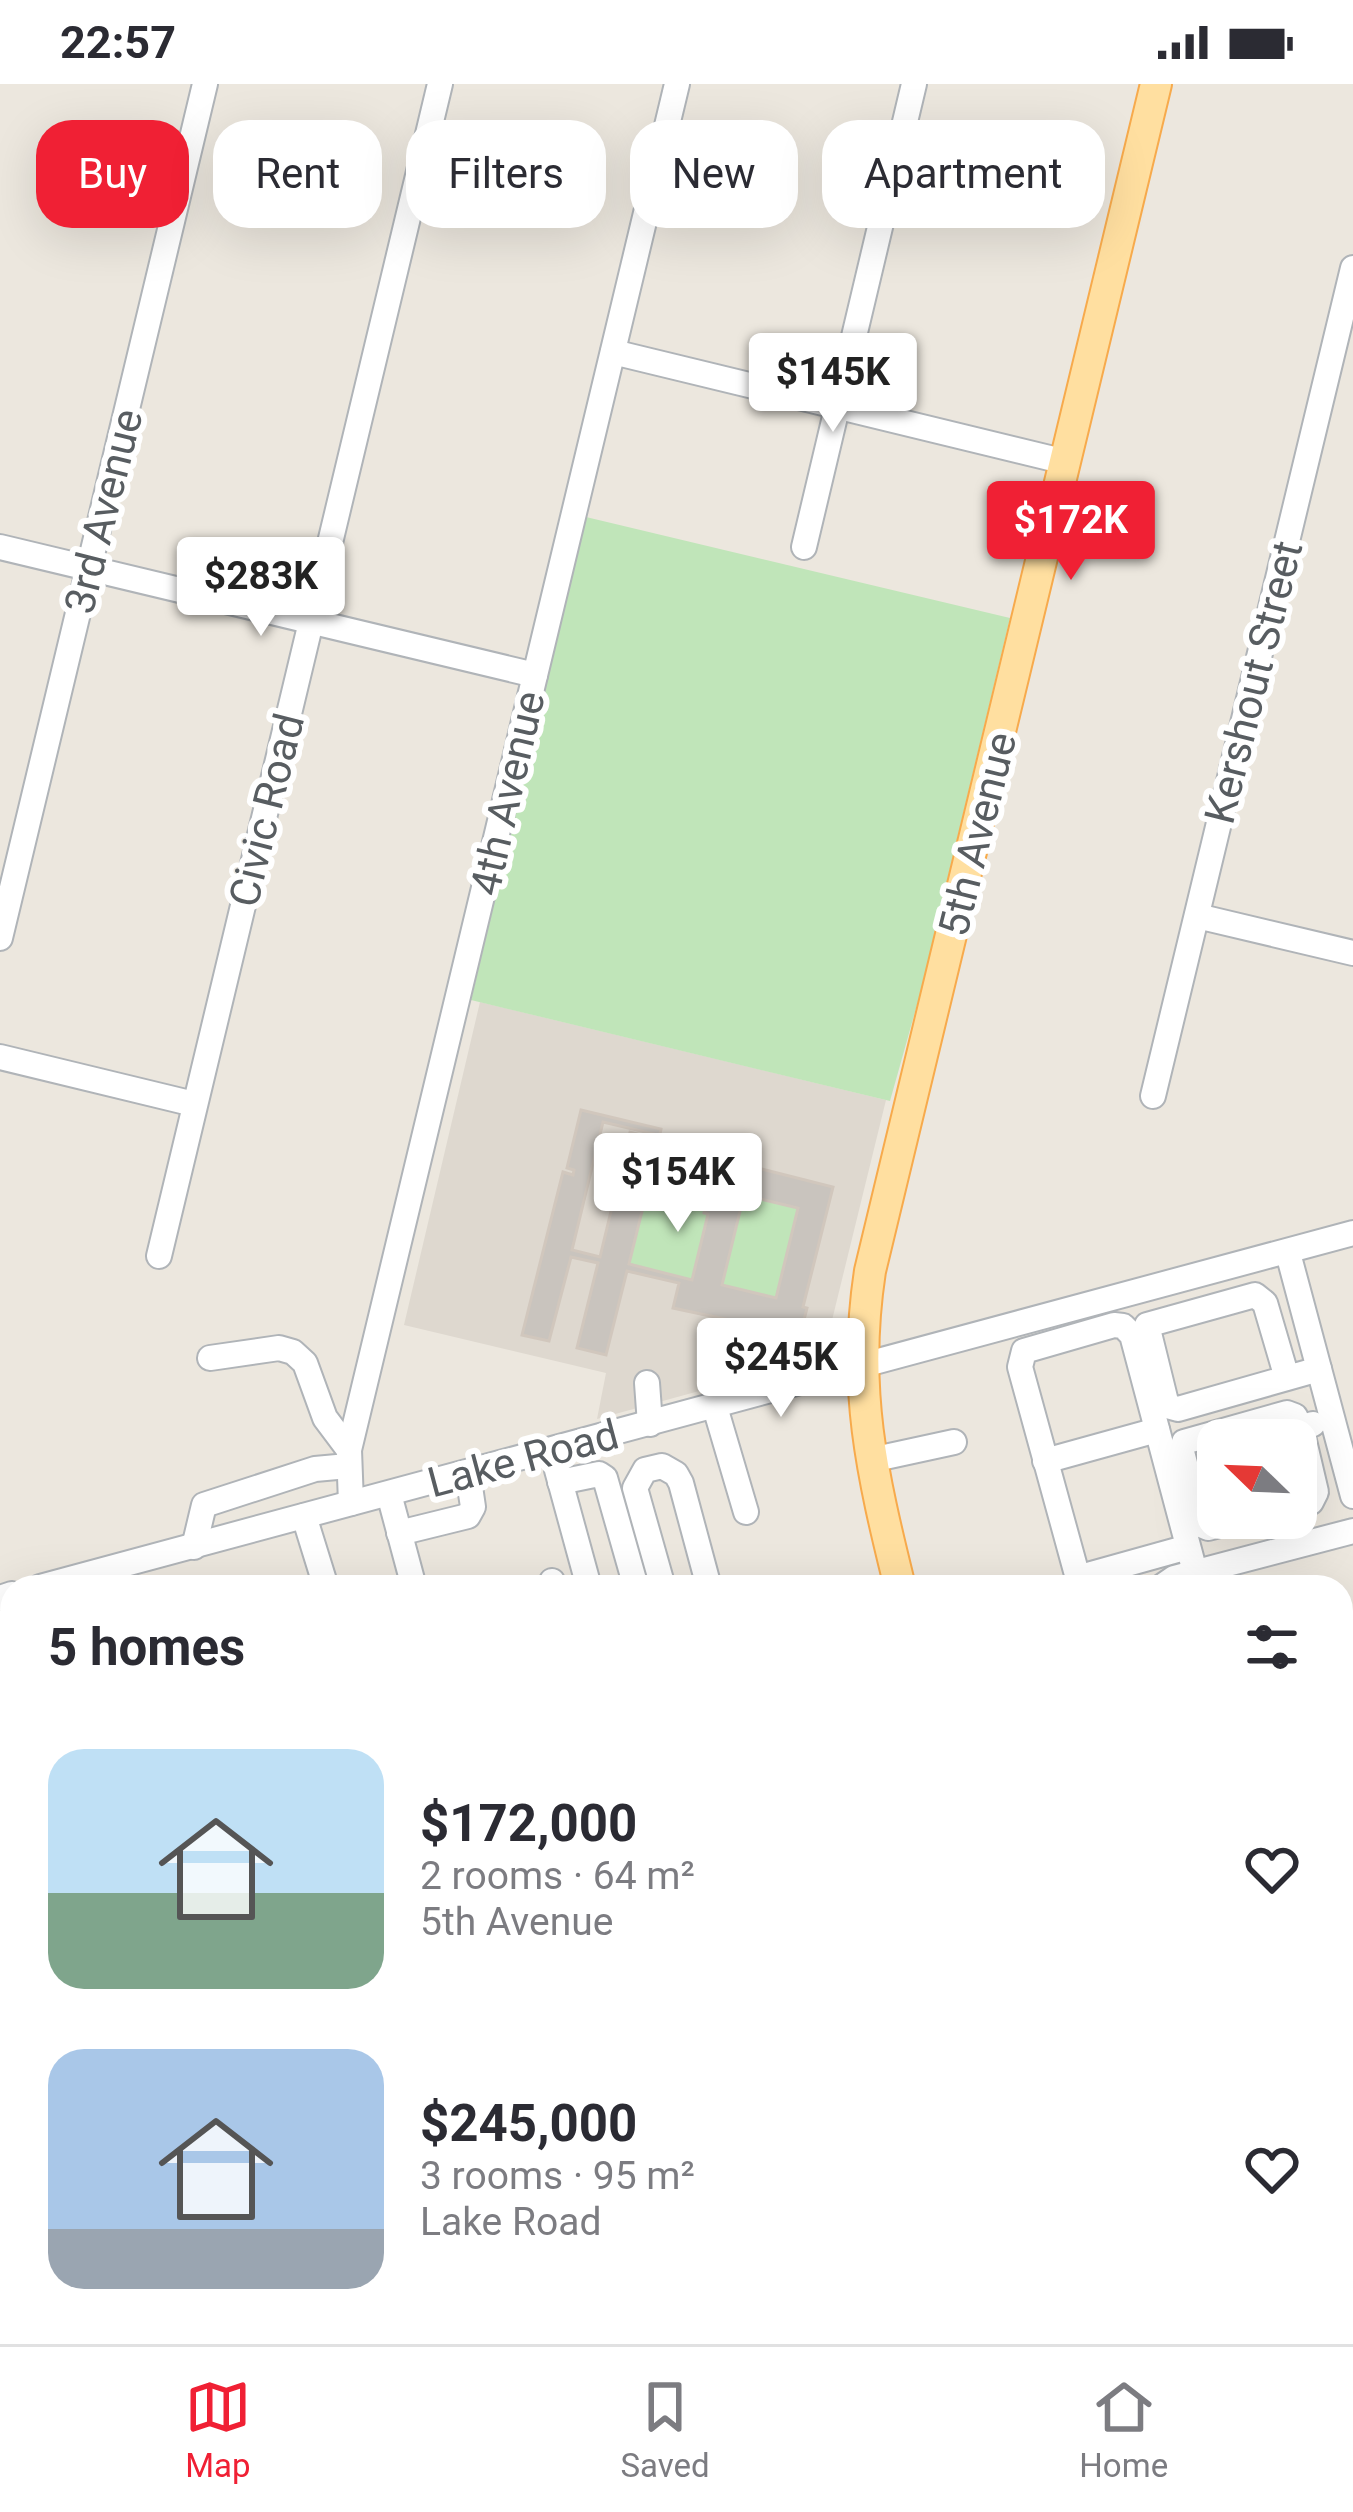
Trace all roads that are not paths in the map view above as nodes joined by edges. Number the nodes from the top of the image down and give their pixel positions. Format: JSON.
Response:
{"nodes":[{"id":1,"x":205,"y":84,"type":"edge"},
{"id":2,"x":440,"y":84,"type":"edge"},
{"id":3,"x":677,"y":84,"type":"edge"},
{"id":4,"x":914,"y":84,"type":"edge"},
{"id":5,"x":1156,"y":84,"type":"edge"},
{"id":6,"x":1353,"y":268,"type":"edge"},
{"id":7,"x":614,"y":352,"type":"junction"},
{"id":8,"x":838,"y":406,"type":"junction"},
{"id":9,"x":1066,"y":462,"type":"junction"},
{"id":10,"x":0,"y":547,"type":"edge"},
{"id":11,"x":804,"y":548,"type":"dead end"},
{"id":12,"x":89,"y":568,"type":"junction"},
{"id":13,"x":312,"y":621,"type":"junction"},
{"id":14,"x":535,"y":676,"type":"junction"},
{"id":15,"x":1197,"y":916,"type":"junction"},
{"id":16,"x":0,"y":938,"type":"edge"},
{"id":17,"x":1353,"y":953,"type":"edge"},
{"id":18,"x":0,"y":1057,"type":"edge"},
{"id":19,"x":1153,"y":1096,"type":"dead end"},
{"id":20,"x":194,"y":1104,"type":"junction"},
{"id":21,"x":1353,"y":1233,"type":"edge"},
{"id":22,"x":1288,"y":1253,"type":"junction"},
{"id":23,"x":159,"y":1256,"type":"dead end"},
{"id":24,"x":210,"y":1358,"type":"dead end"},
{"id":25,"x":860,"y":1369,"type":"junction"},
{"id":26,"x":1319,"y":1369,"type":"junction"},
{"id":27,"x":1287,"y":1378,"type":"junction"},
{"id":28,"x":647,"y":1383,"type":"dead end"},
{"id":29,"x":715,"y":1407,"type":"junction"},
{"id":30,"x":1266,"y":1419,"type":"edge"},
{"id":31,"x":1297,"y":1419,"type":"edge"},
{"id":32,"x":1332,"y":1419,"type":"junction"},
{"id":33,"x":1317,"y":1423,"type":"edge"},
{"id":34,"x":650,"y":1424,"type":"junction"},
{"id":35,"x":1157,"y":1430,"type":"junction"},
{"id":36,"x":1197,"y":1438,"type":"edge"},
{"id":37,"x":954,"y":1442,"type":"dead end"},
{"id":38,"x":551,"y":1450,"type":"junction"},
{"id":39,"x":348,"y":1458,"type":"junction"},
{"id":40,"x":871,"y":1460,"type":"junction"},
{"id":41,"x":1045,"y":1461,"type":"junction"},
{"id":42,"x":468,"y":1473,"type":"junction"},
{"id":43,"x":560,"y":1482,"type":"junction"},
{"id":44,"x":1352,"y":1485,"type":"edge"},
{"id":45,"x":389,"y":1494,"type":"junction"},
{"id":46,"x":351,"y":1503,"type":"junction"},
{"id":47,"x":1197,"y":1510,"type":"edge"},
{"id":48,"x":746,"y":1512,"type":"dead end"},
{"id":49,"x":304,"y":1516,"type":"junction"},
{"id":50,"x":1353,"y":1531,"type":"edge"},
{"id":51,"x":399,"y":1533,"type":"junction"},
{"id":52,"x":194,"y":1546,"type":"junction"},
{"id":53,"x":1192,"y":1560,"type":"junction"},
{"id":54,"x":124,"y":1575,"type":"edge"},
{"id":55,"x":322,"y":1575,"type":"edge"},
{"id":56,"x":410,"y":1575,"type":"edge"},
{"id":57,"x":587,"y":1575,"type":"edge"},
{"id":58,"x":633,"y":1575,"type":"edge"},
{"id":59,"x":660,"y":1575,"type":"edge"},
{"id":60,"x":707,"y":1575,"type":"edge"},
{"id":61,"x":897,"y":1575,"type":"edge"},
{"id":62,"x":1177,"y":1575,"type":"edge"}],
"edges":[{"from":1,"to":12,"type":"street","name":"3rd Avenue"},
{"from":2,"to":13,"type":"street","name":"Civic Road"},
{"from":3,"to":7,"type":"street","name":"4th Avenue"},
{"from":4,"to":8,"type":"street"},
{"from":5,"to":9,"type":"main road","name":"5th Avenue"},
{"from":6,"to":15,"type":"street","name":"Kershout Street"},
{"from":7,"to":8,"type":"street"},
{"from":7,"to":14,"type":"street","name":"4th Avenue"},
{"from":8,"to":9,"type":"street"},
{"from":8,"to":11,"type":"street"},
{"from":9,"to":25,"type":"main road","name":"5th Avenue"},
{"from":10,"to":12,"type":"street"},
{"from":12,"to":13,"type":"street"},
{"from":12,"to":16,"type":"street","name":"3rd Avenue"},
{"from":13,"to":14,"type":"street"},
{"from":13,"to":20,"type":"street","name":"Civic Road"},
{"from":14,"to":39,"type":"street","name":"4th Avenue"},
{"from":15,"to":17,"type":"street"},
{"from":15,"to":19,"type":"street","name":"Kershout Street"},
{"from":18,"to":20,"type":"street"},
{"from":20,"to":23,"type":"street","name":"Civic Road"},
{"from":21,"to":22,"type":"street","name":"Lake Road"},
{"from":22,"to":25,"type":"street","name":"Lake Road"},
{"from":22,"to":26,"type":"street"},
{"from":24,"to":39,"type":"street"},
{"from":25,"to":29,"type":"street","name":"Lake Road"},
{"from":25,"to":40,"type":"main road","name":"5th Avenue"},
{"from":26,"to":27,"type":"street"},
{"from":26,"to":32,"type":"street"},
{"from":27,"to":27,"type":"street"},
{"from":28,"to":34,"type":"street"},
{"from":29,"to":34,"type":"street","name":"Lake Road"},
{"from":29,"to":48,"type":"street"},
{"from":30,"to":31,"type":"street"},
{"from":32,"to":33,"type":"street"},
{"from":32,"to":44,"type":"street"},
{"from":34,"to":38,"type":"street","name":"Lake Road"},
{"from":35,"to":41,"type":"street"},
{"from":35,"to":41,"type":"street"},
{"from":35,"to":53,"type":"street"},
{"from":36,"to":47,"type":"street"},
{"from":37,"to":40,"type":"street"},
{"from":38,"to":42,"type":"street","name":"Lake Road"},
{"from":38,"to":43,"type":"street"},
{"from":39,"to":46,"type":"street","name":"4th Avenue"},
{"from":39,"to":52,"type":"street"},
{"from":40,"to":61,"type":"main road","name":"5th Avenue"},
{"from":41,"to":53,"type":"street"},
{"from":42,"to":45,"type":"street","name":"Lake Road"},
{"from":42,"to":51,"type":"street"},
{"from":43,"to":57,"type":"street"},
{"from":43,"to":58,"type":"street"},
{"from":45,"to":46,"type":"street","name":"Lake Road"},
{"from":45,"to":51,"type":"street"},
{"from":46,"to":49,"type":"street","name":"Lake Road"},
{"from":49,"to":52,"type":"street","name":"Lake Road"},
{"from":49,"to":55,"type":"street"},
{"from":50,"to":53,"type":"street"},
{"from":51,"to":56,"type":"street"},
{"from":52,"to":54,"type":"street","name":"Lake Road"},
{"from":53,"to":62,"type":"street"},
{"from":59,"to":60,"type":"street"}]}
